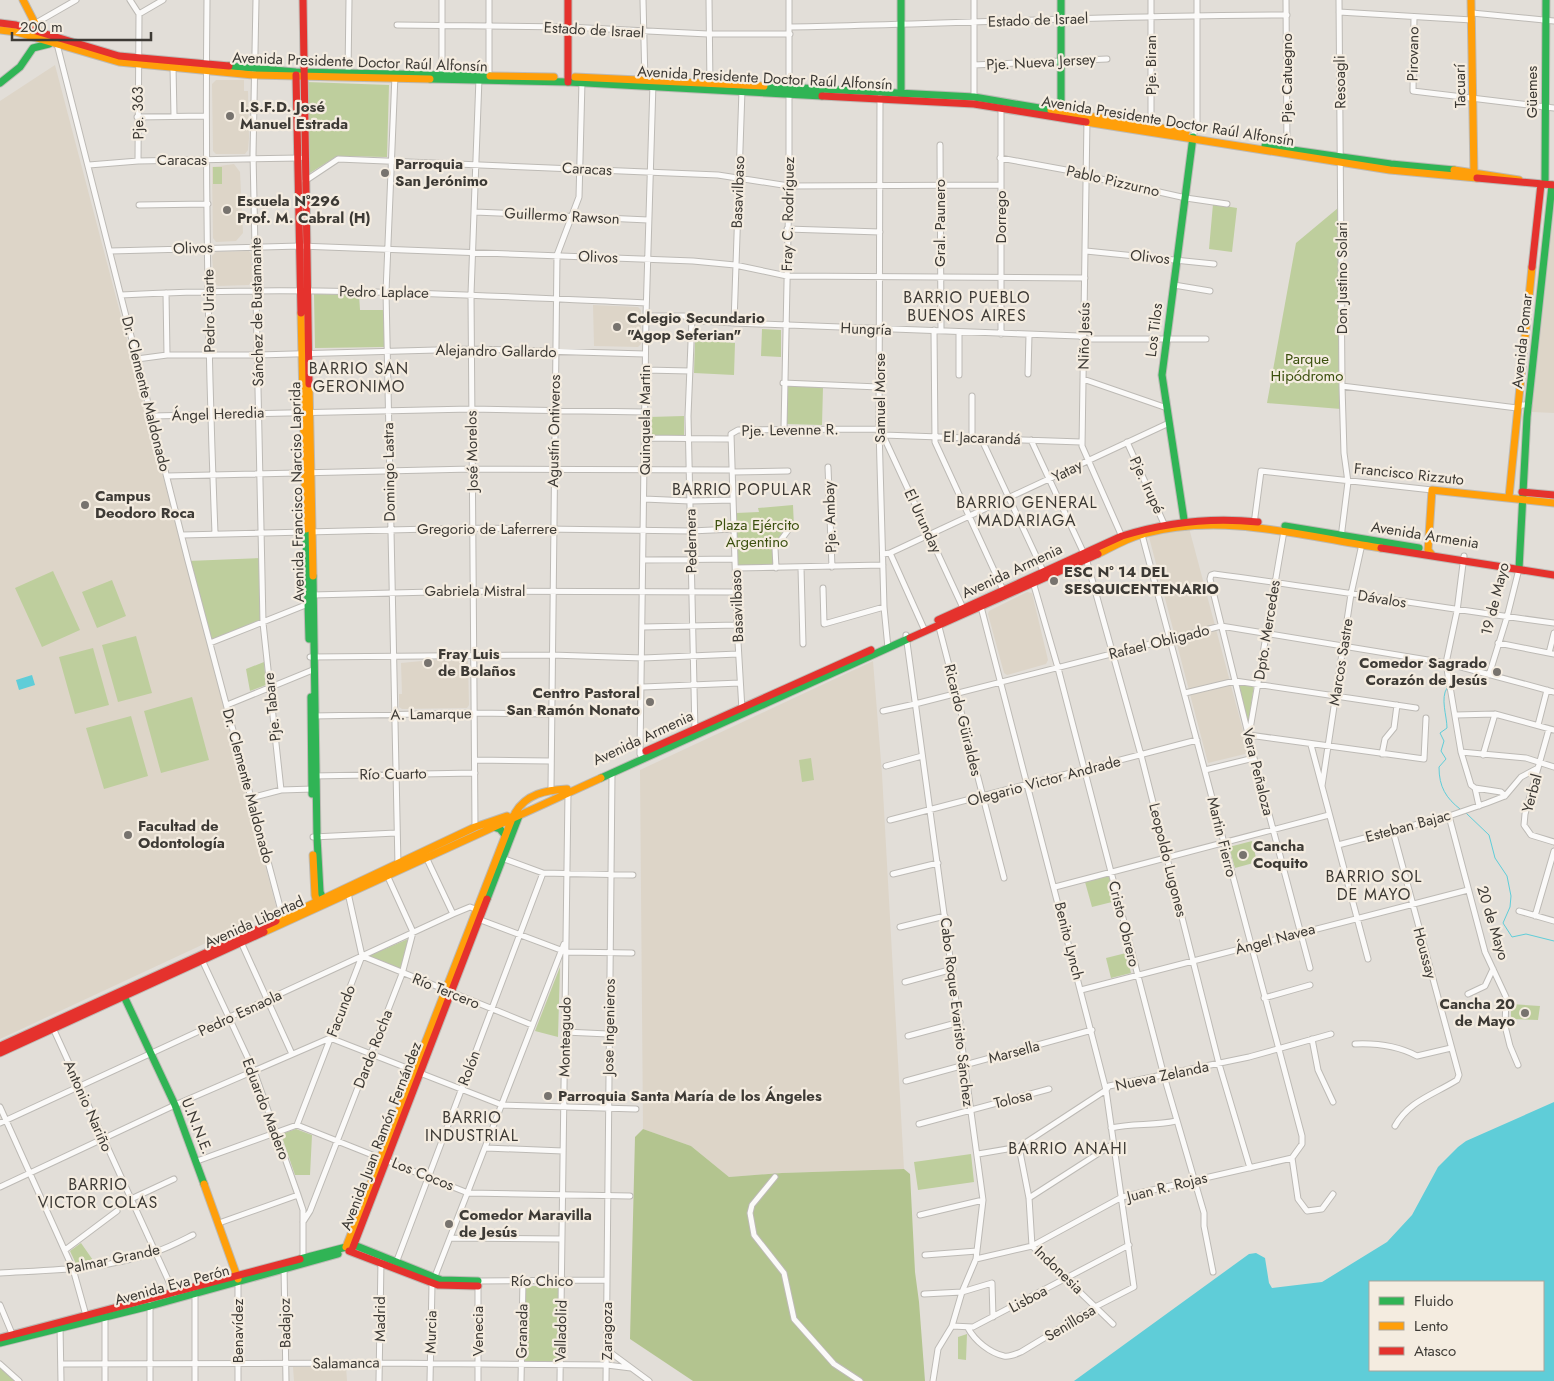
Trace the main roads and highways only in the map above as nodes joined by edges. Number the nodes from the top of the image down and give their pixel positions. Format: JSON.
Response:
{"nodes":[{"id":1,"x":23,"y":0,"type":"edge"},
{"id":2,"x":303,"y":0,"type":"edge"},
{"id":3,"x":568,"y":0,"type":"edge"},
{"id":4,"x":901,"y":0,"type":"edge"},
{"id":5,"x":1061,"y":0,"type":"edge"},
{"id":6,"x":1471,"y":0,"type":"edge"},
{"id":7,"x":1546,"y":0,"type":"edge"},
{"id":8,"x":0,"y":23,"type":"edge"},
{"id":9,"x":0,"y":30,"type":"edge"},
{"id":10,"x":32,"y":33,"type":"junction"},
{"id":11,"x":41,"y":36,"type":"junction"},
{"id":12,"x":57,"y":44,"type":"junction"},
{"id":13,"x":28,"y":52,"type":"junction"},
{"id":14,"x":138,"y":61,"type":"junction"},
{"id":15,"x":206,"y":67,"type":"junction"},
{"id":16,"x":299,"y":75,"type":"junction"},
{"id":17,"x":395,"y":77,"type":"junction"},
{"id":18,"x":479,"y":77,"type":"junction"},
{"id":19,"x":568,"y":79,"type":"junction"},
{"id":20,"x":0,"y":83,"type":"edge"},
{"id":21,"x":710,"y":85,"type":"junction"},
{"id":22,"x":790,"y":90,"type":"junction"},
{"id":23,"x":901,"y":96,"type":"junction"},
{"id":24,"x":1061,"y":114,"type":"junction"},
{"id":25,"x":1194,"y":135,"type":"junction"},
{"id":26,"x":1474,"y":175,"type":"junction"},
{"id":27,"x":1548,"y":185,"type":"edge"},
{"id":28,"x":1523,"y":406,"type":"junction"},
{"id":29,"x":1554,"y":495,"type":"edge"},
{"id":30,"x":1522,"y":496,"type":"junction"},
{"id":31,"x":1509,"y":497,"type":"junction"},
{"id":32,"x":1554,"y":503,"type":"edge"},
{"id":33,"x":1185,"y":523,"type":"junction"},
{"id":34,"x":1430,"y":552,"type":"junction"},
{"id":35,"x":1519,"y":567,"type":"junction"},
{"id":36,"x":1554,"y":570,"type":"edge"},
{"id":37,"x":1554,"y":575,"type":"edge"},
{"id":38,"x":311,"y":595,"type":"junction"},
{"id":39,"x":312,"y":657,"type":"junction"},
{"id":40,"x":642,"y":756,"type":"junction"},
{"id":41,"x":568,"y":791,"type":"junction"},
{"id":42,"x":515,"y":816,"type":"junction"},
{"id":43,"x":492,"y":827,"type":"junction"},
{"id":44,"x":504,"y":834,"type":"junction"},
{"id":45,"x":499,"y":857,"type":"junction"},
{"id":46,"x":398,"y":866,"type":"junction"},
{"id":47,"x":320,"y":902,"type":"junction"},
{"id":48,"x":123,"y":993,"type":"junction"},
{"id":49,"x":52,"y":1025,"type":"junction"},
{"id":50,"x":0,"y":1046,"type":"edge"},
{"id":51,"x":0,"y":1053,"type":"edge"},
{"id":52,"x":350,"y":1248,"type":"junction"},
{"id":53,"x":381,"y":1260,"type":"junction"},
{"id":54,"x":238,"y":1279,"type":"junction"},
{"id":55,"x":433,"y":1281,"type":"junction"},
{"id":56,"x":478,"y":1283,"type":"road end"},
{"id":57,"x":14,"y":1337,"type":"junction"},
{"id":58,"x":0,"y":1338,"type":"edge"},
{"id":59,"x":0,"y":1342,"type":"edge"}],
"edges":[{"from":1,"to":11,"type":"main road"},
{"from":2,"to":16,"type":"main road","name":"Avenida Francisco Narciso Laprida"},
{"from":3,"to":19,"type":"main road"},
{"from":4,"to":23,"type":"main road"},
{"from":5,"to":24,"type":"main road"},
{"from":6,"to":26,"type":"main road","name":"Tacuarí"},
{"from":7,"to":27,"type":"main road","name":"Güemes"},
{"from":8,"to":10,"type":"main road","name":"Avenida Presidente Doctor Raúl Alfonsín"},
{"from":9,"to":10,"type":"main road","name":"Avenida Presidente Doctor Raúl Alfonsín"},
{"from":10,"to":11,"type":"main road","name":"Avenida Presidente Doctor Raúl Alfonsín"},
{"from":10,"to":13,"type":"main road"},
{"from":11,"to":12,"type":"main road","name":"Avenida Presidente Doctor Raúl Alfonsín"},
{"from":11,"to":14,"type":"main road","name":"Avenida Presidente Doctor Raúl Alfonsín"},
{"from":12,"to":13,"type":"main road"},
{"from":12,"to":14,"type":"main road","name":"Avenida Presidente Doctor Raúl Alfonsín"},
{"from":13,"to":20,"type":"main road"},
{"from":14,"to":15,"type":"main road","name":"Avenida Presidente Doctor Raúl Alfonsín"},
{"from":14,"to":15,"type":"main road","name":"Avenida Presidente Doctor Raúl Alfonsín"},
{"from":15,"to":16,"type":"main road","name":"Avenida Presidente Doctor Raúl Alfonsín"},
{"from":16,"to":17,"type":"main road","name":"Avenida Presidente Doctor Raúl Alfonsín"},
{"from":16,"to":38,"type":"main road","name":"Avenida Francisco Narciso Laprida"},
{"from":17,"to":18,"type":"main road","name":"Avenida Presidente Doctor Raúl Alfonsín"},
{"from":17,"to":18,"type":"main road","name":"Avenida Presidente Doctor Raúl Alfonsín"},
{"from":18,"to":19,"type":"main road","name":"Avenida Presidente Doctor Raúl Alfonsín"},
{"from":18,"to":19,"type":"main road","name":"Avenida Presidente Doctor Raúl Alfonsín"},
{"from":19,"to":21,"type":"main road","name":"Avenida Presidente Doctor Raúl Alfonsín"},
{"from":21,"to":22,"type":"main road","name":"Avenida Presidente Doctor Raúl Alfonsín"},
{"from":21,"to":22,"type":"main road","name":"Avenida Presidente Doctor Raúl Alfonsín"},
{"from":22,"to":23,"type":"main road","name":"Avenida Presidente Doctor Raúl Alfonsín"},
{"from":23,"to":24,"type":"main road","name":"Avenida Presidente Doctor Raúl Alfonsín"},
{"from":24,"to":25,"type":"main road","name":"Avenida Presidente Doctor Raúl Alfonsín"},
{"from":25,"to":26,"type":"main road","name":"Avenida Presidente Doctor Raúl Alfonsín"},
{"from":25,"to":33,"type":"main road","name":"Los Tilos"},
{"from":26,"to":27,"type":"main road","name":"Avenida Presidente Doctor Raúl Alfonsín"},
{"from":27,"to":28,"type":"main road","name":"Avenida Pomar"},
{"from":27,"to":28,"type":"main road","name":"Avenida Pomar"},
{"from":28,"to":30,"type":"main road","name":"Avenida Pomar"},
{"from":28,"to":31,"type":"main road","name":"Avenida Pomar"},
{"from":29,"to":30,"type":"main road","name":"Francisco Rizzuto"},
{"from":30,"to":31,"type":"main road","name":"Francisco Rizzuto"},
{"from":30,"to":32,"type":"main road","name":"Francisco Rizzuto"},
{"from":30,"to":35,"type":"main road","name":"19 de Mayo"},
{"from":31,"to":34,"type":"main road","name":"Francisco Rizzuto"},
{"from":33,"to":34,"type":"main road","name":"Avenida Armenia"},
{"from":33,"to":40,"type":"main road","name":"Avenida Armenia"},
{"from":34,"to":35,"type":"main road","name":"Avenida Armenia"},
{"from":35,"to":36,"type":"main road","name":"Avenida Armenia"},
{"from":35,"to":37,"type":"main road","name":"Avenida Armenia"},
{"from":38,"to":39,"type":"main road","name":"Avenida Francisco Narciso Laprida"},
{"from":38,"to":39,"type":"main road","name":"Avenida Francisco Narciso Laprida"},
{"from":39,"to":47,"type":"main road","name":"Avenida Francisco Narciso Laprida"},
{"from":40,"to":41,"type":"main road","name":"Avenida Armenia"},
{"from":40,"to":41,"type":"main road","name":"Avenida Armenia"},
{"from":41,"to":42,"type":"main road","name":"Avenida Armenia"},
{"from":41,"to":42,"type":"main road"},
{"from":42,"to":43,"type":"main road","name":"Avenida Libertad"},
{"from":42,"to":44,"type":"main road","name":"Avenida Juan Ramón Fernández"},
{"from":42,"to":45,"type":"main road","name":"Avenida Juan Ramón Fernández"},
{"from":42,"to":46,"type":"main road","name":"Avenida Libertad"},
{"from":43,"to":44,"type":"main road"},
{"from":43,"to":46,"type":"main road","name":"Avenida Libertad"},
{"from":44,"to":45,"type":"main road","name":"Avenida Juan Ramón Fernández"},
{"from":45,"to":52,"type":"main road","name":"Avenida Juan Ramón Fernández"},
{"from":46,"to":47,"type":"main road","name":"Avenida Libertad"},
{"from":46,"to":47,"type":"main road","name":"Avenida Libertad"},
{"from":47,"to":48,"type":"main road","name":"Avenida Libertad"},
{"from":47,"to":48,"type":"main road","name":"Avenida Libertad"},
{"from":48,"to":49,"type":"main road","name":"Avenida Libertad"},
{"from":48,"to":54,"type":"main road","name":"U.N.N.E."},
{"from":49,"to":50,"type":"main road","name":"Avenida Libertad"},
{"from":49,"to":51,"type":"main road","name":"Avenida Libertad"},
{"from":52,"to":53,"type":"main road"},
{"from":52,"to":54,"type":"main road","name":"Avenida Eva Perón"},
{"from":53,"to":55,"type":"main road"},
{"from":53,"to":55,"type":"main road"},
{"from":54,"to":57,"type":"main road","name":"Avenida Eva Perón"},
{"from":55,"to":56,"type":"main road"},
{"from":57,"to":58,"type":"main road","name":"Avenida Eva Perón"},
{"from":57,"to":59,"type":"main road","name":"Avenida Eva Perón"}]}
